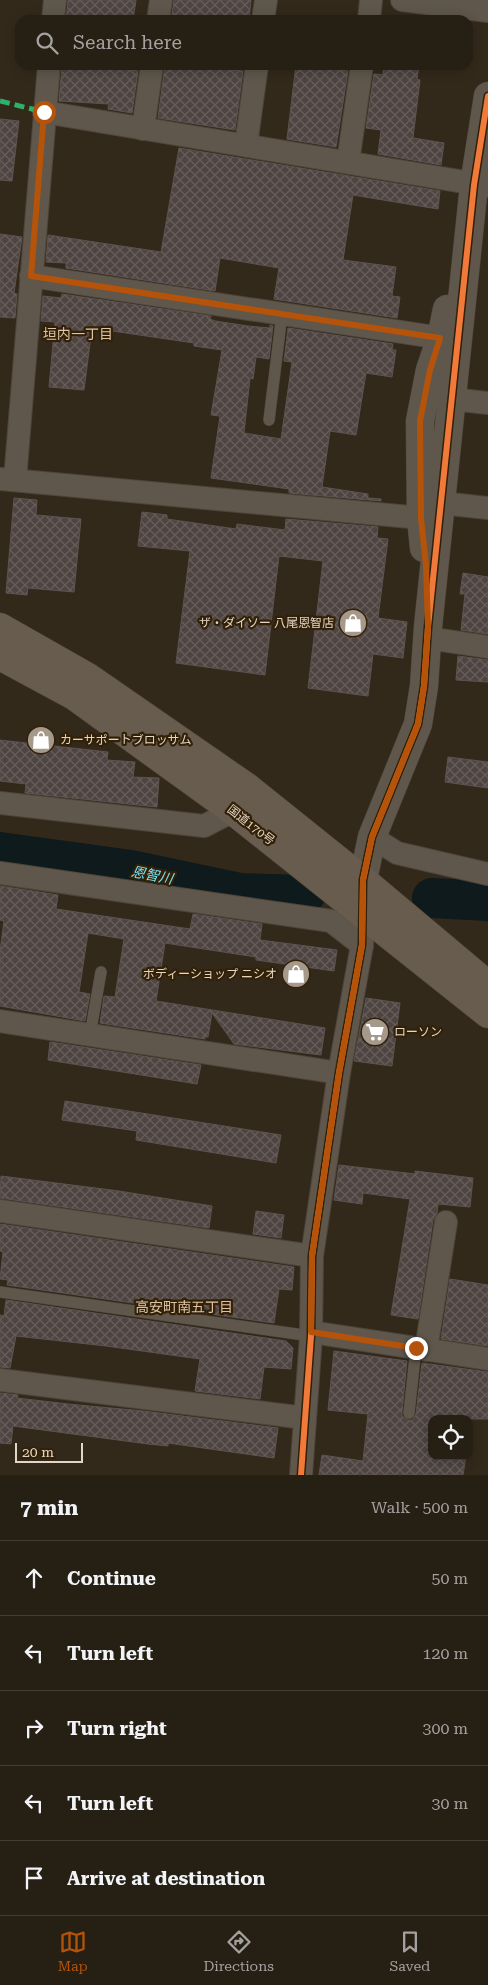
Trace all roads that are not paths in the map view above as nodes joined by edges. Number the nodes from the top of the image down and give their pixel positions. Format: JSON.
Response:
{"nodes":[{"id":1,"x":55,"y":0,"type":"edge"},
{"id":2,"x":161,"y":0,"type":"edge"},
{"id":3,"x":266,"y":0,"type":"edge"},
{"id":4,"x":371,"y":0,"type":"edge"},
{"id":5,"x":402,"y":0,"type":"edge"},
{"id":6,"x":488,"y":11,"type":"edge"},
{"id":7,"x":54,"y":15,"type":"edge"},
{"id":8,"x":159,"y":15,"type":"edge"},
{"id":9,"x":264,"y":15,"type":"edge"},
{"id":10,"x":369,"y":15,"type":"edge"},
{"id":11,"x":48,"y":70,"type":"edge"},
{"id":12,"x":151,"y":70,"type":"edge"},
{"id":13,"x":256,"y":70,"type":"edge"},
{"id":14,"x":361,"y":70,"type":"edge"},
{"id":15,"x":488,"y":96,"type":"edge"},
{"id":16,"x":44,"y":112,"type":"junction"},
{"id":17,"x":144,"y":129,"type":"junction"},
{"id":18,"x":246,"y":146,"type":"junction"},
{"id":19,"x":348,"y":162,"type":"junction"},
{"id":20,"x":481,"y":185,"type":"edge"},
{"id":21,"x":31,"y":276,"type":"junction"},
{"id":22,"x":282,"y":314,"type":"junction"},
{"id":23,"x":440,"y":338,"type":"junction"},
{"id":24,"x":452,"y":400,"type":"junction"},
{"id":25,"x":488,"y":403,"type":"edge"},
{"id":26,"x":269,"y":420,"type":"dead end"},
{"id":27,"x":8,"y":479,"type":"edge"},
{"id":28,"x":488,"y":508,"type":"edge"},
{"id":29,"x":431,"y":510,"type":"junction"},
{"id":30,"x":0,"y":627,"type":"edge"},
{"id":31,"x":428,"y":632,"type":"junction"},
{"id":32,"x":488,"y":648,"type":"edge"},
{"id":33,"x":0,"y":656,"type":"edge"},
{"id":34,"x":0,"y":803,"type":"edge"},
{"id":35,"x":233,"y":811,"type":"junction"},
{"id":36,"x":372,"y":837,"type":"junction"},
{"id":37,"x":357,"y":871,"type":"junction"},
{"id":38,"x":0,"y":873,"type":"edge"},
{"id":39,"x":488,"y":874,"type":"edge"},
{"id":40,"x":362,"y":914,"type":"junction"},
{"id":41,"x":362,"y":945,"type":"junction"},
{"id":42,"x":101,"y":972,"type":"dead end"},
{"id":43,"x":488,"y":985,"type":"edge"},
{"id":44,"x":488,"y":1014,"type":"edge"},
{"id":45,"x":0,"y":1021,"type":"edge"},
{"id":46,"x":90,"y":1035,"type":"junction"},
{"id":47,"x":339,"y":1073,"type":"junction"},
{"id":48,"x":0,"y":1211,"type":"edge"},
{"id":49,"x":446,"y":1222,"type":"dead end"},
{"id":50,"x":312,"y":1256,"type":"junction"},
{"id":51,"x":0,"y":1292,"type":"edge"},
{"id":52,"x":311,"y":1334,"type":"junction"},
{"id":53,"x":421,"y":1349,"type":"junction"},
{"id":54,"x":488,"y":1359,"type":"edge"},
{"id":55,"x":0,"y":1380,"type":"edge"},
{"id":56,"x":409,"y":1412,"type":"dead end"},
{"id":57,"x":305,"y":1418,"type":"junction"},
{"id":58,"x":301,"y":1475,"type":"edge"}],
"edges":[{"from":1,"to":7,"type":"street"},
{"from":2,"to":8,"type":"street"},
{"from":3,"to":9,"type":"street"},
{"from":4,"to":10,"type":"street"},
{"from":5,"to":6,"type":"street"},
{"from":11,"to":16,"type":"street"},
{"from":12,"to":17,"type":"street"},
{"from":13,"to":18,"type":"street"},
{"from":14,"to":19,"type":"street"},
{"from":15,"to":20,"type":"street"},
{"from":16,"to":17,"type":"street"},
{"from":16,"to":21,"type":"street"},
{"from":17,"to":18,"type":"street"},
{"from":18,"to":19,"type":"street"},
{"from":19,"to":20,"type":"street"},
{"from":20,"to":23,"type":"street"},
{"from":20,"to":24,"type":"street"},
{"from":21,"to":22,"type":"street"},
{"from":21,"to":27,"type":"street"},
{"from":22,"to":23,"type":"street"},
{"from":22,"to":26,"type":"lane"},
{"from":23,"to":29,"type":"street"},
{"from":24,"to":25,"type":"street"},
{"from":24,"to":29,"type":"street"},
{"from":27,"to":29,"type":"street"},
{"from":28,"to":29,"type":"street"},
{"from":29,"to":31,"type":"street"},
{"from":30,"to":37,"type":"highway"},
{"from":31,"to":32,"type":"street"},
{"from":31,"to":36,"type":"street"},
{"from":33,"to":35,"type":"highway","name":"国道170号"},
{"from":34,"to":35,"type":"street"},
{"from":35,"to":40,"type":"highway","name":"国道170号"},
{"from":36,"to":37,"type":"street"},
{"from":36,"to":39,"type":"street"},
{"from":37,"to":40,"type":"street"},
{"from":37,"to":43,"type":"highway"},
{"from":38,"to":41,"type":"street"},
{"from":40,"to":41,"type":"street"},
{"from":40,"to":44,"type":"highway","name":"国道170号"},
{"from":41,"to":47,"type":"street"},
{"from":42,"to":46,"type":"lane"},
{"from":45,"to":46,"type":"street"},
{"from":46,"to":47,"type":"street"},
{"from":47,"to":50,"type":"street"},
{"from":48,"to":50,"type":"street"},
{"from":49,"to":53,"type":"street"},
{"from":50,"to":52,"type":"street"},
{"from":51,"to":52,"type":"lane"},
{"from":52,"to":53,"type":"street"},
{"from":52,"to":57,"type":"street"},
{"from":53,"to":54,"type":"street"},
{"from":53,"to":56,"type":"lane"},
{"from":55,"to":57,"type":"street"},
{"from":57,"to":58,"type":"street"}]}
